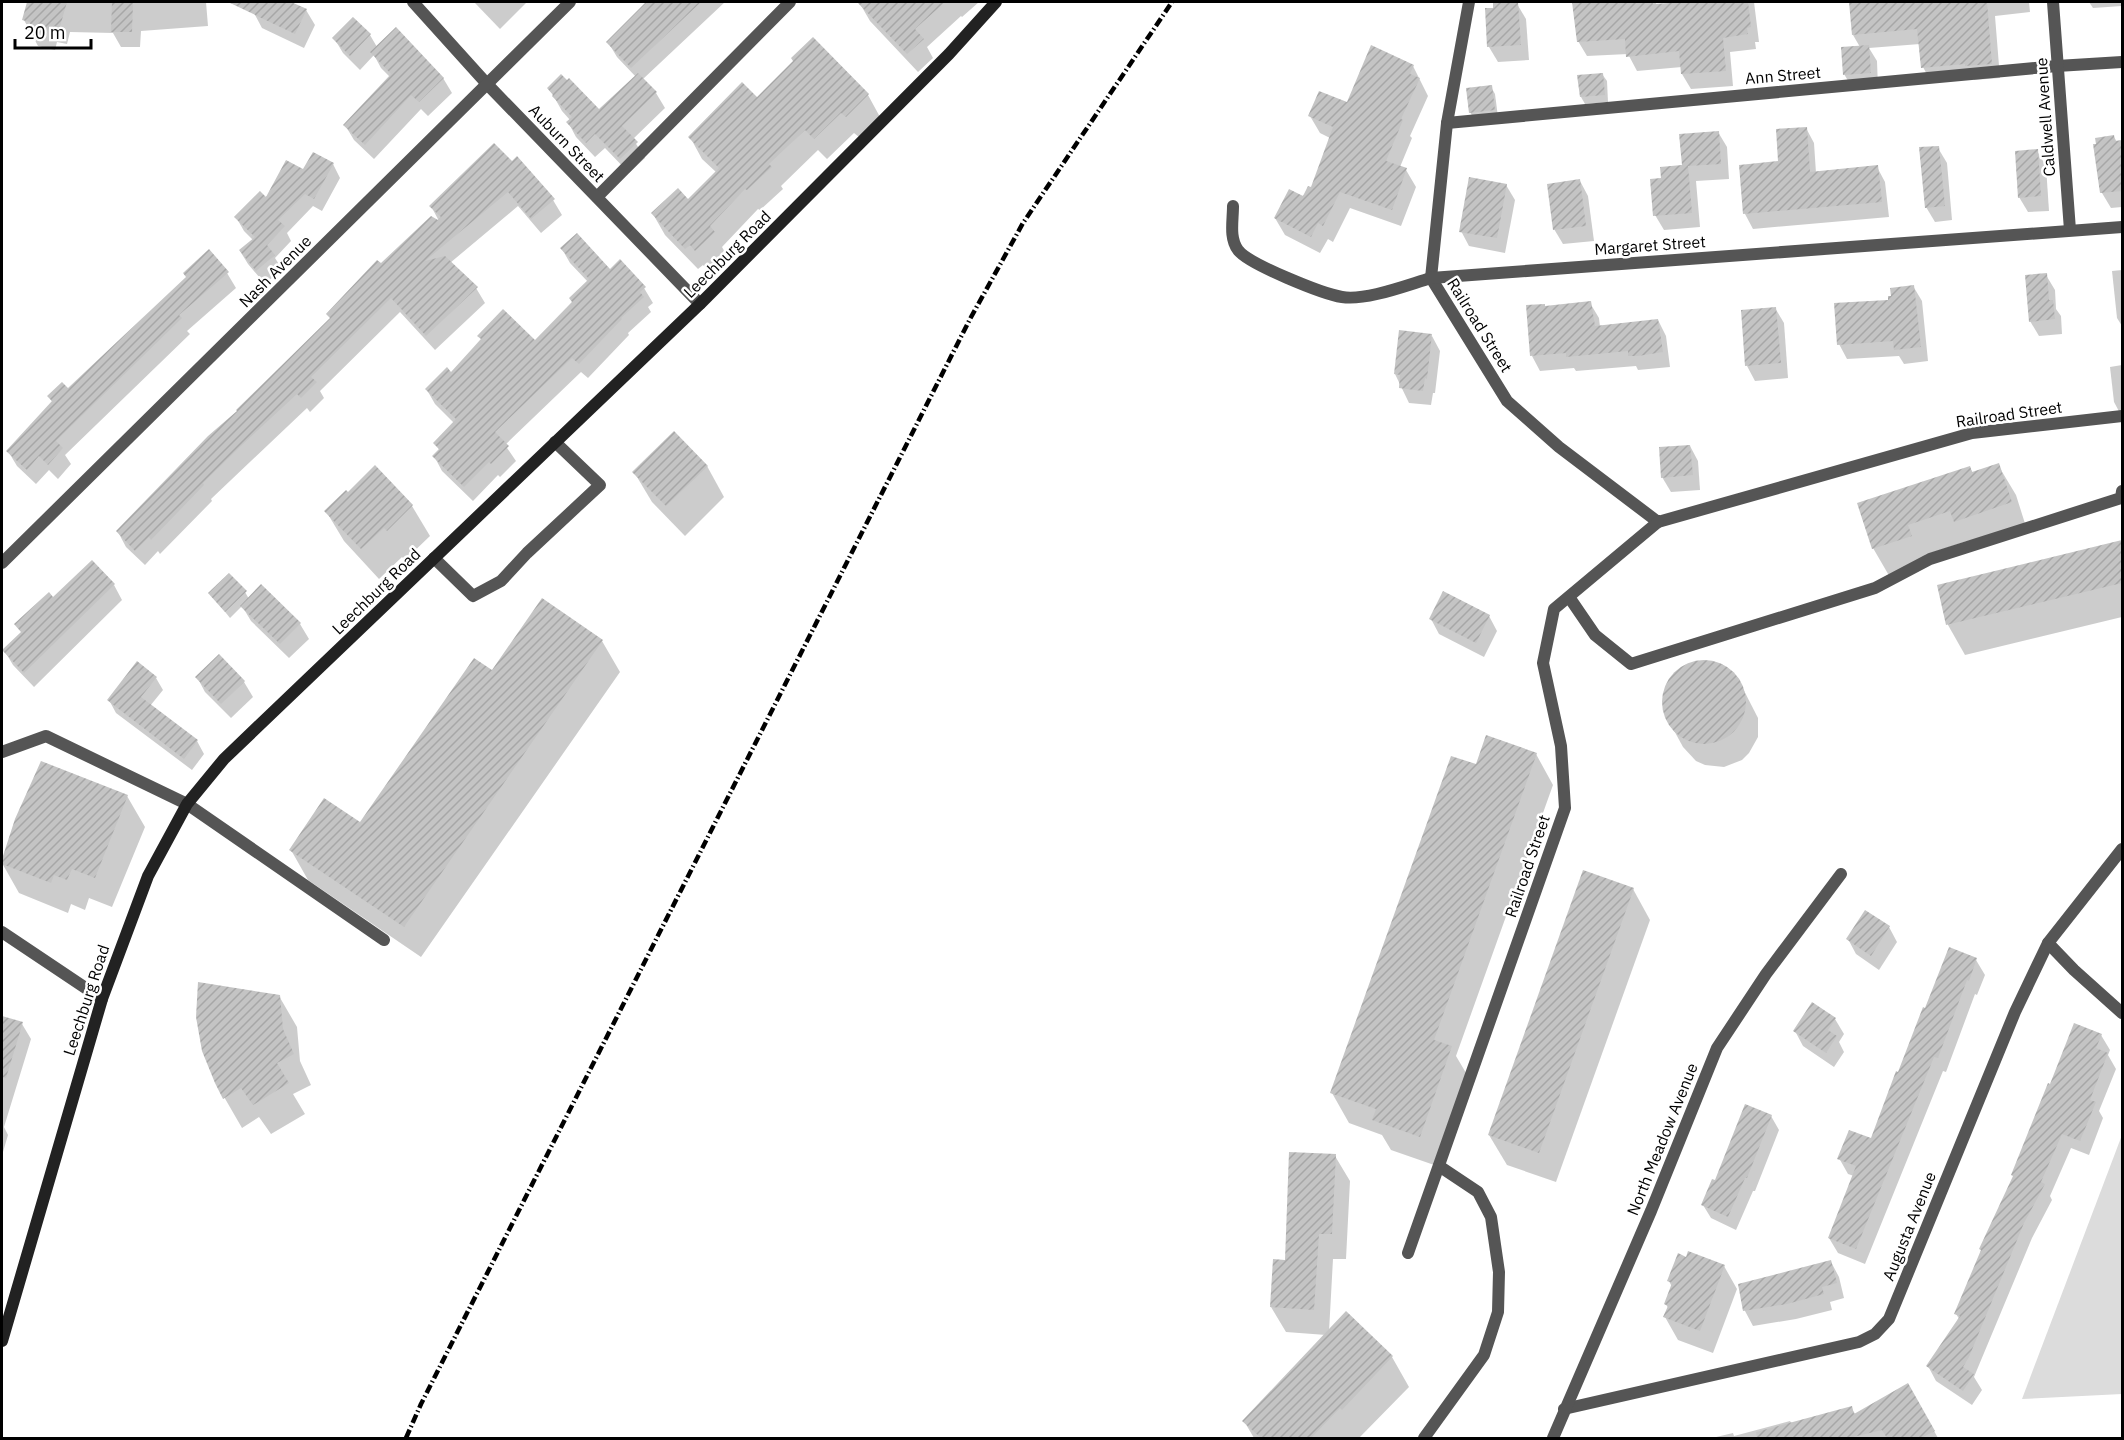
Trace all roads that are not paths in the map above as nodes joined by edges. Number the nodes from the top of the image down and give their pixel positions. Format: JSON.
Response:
{"nodes":[{"id":1,"x":413,"y":2,"type":"edge"},
{"id":2,"x":570,"y":2,"type":"edge"},
{"id":3,"x":790,"y":2,"type":"edge"},
{"id":4,"x":996,"y":2,"type":"edge"},
{"id":5,"x":1469,"y":2,"type":"edge"},
{"id":6,"x":2053,"y":2,"type":"edge"},
{"id":7,"x":2122,"y":62,"type":"edge"},
{"id":8,"x":2058,"y":66,"type":"junction"},
{"id":9,"x":487,"y":84,"type":"junction"},
{"id":10,"x":1447,"y":123,"type":"junction"},
{"id":11,"x":597,"y":197,"type":"junction"},
{"id":12,"x":1233,"y":206,"type":"dead end"},
{"id":13,"x":2122,"y":227,"type":"edge"},
{"id":14,"x":2070,"y":230,"type":"junction"},
{"id":15,"x":1431,"y":278,"type":"junction"},
{"id":16,"x":700,"y":304,"type":"junction"},
{"id":17,"x":2122,"y":416,"type":"edge"},
{"id":18,"x":555,"y":442,"type":"junction"},
{"id":19,"x":2122,"y":491,"type":"edge"},
{"id":20,"x":1659,"y":522,"type":"junction"},
{"id":21,"x":434,"y":558,"type":"junction"},
{"id":22,"x":2,"y":563,"type":"edge"},
{"id":23,"x":1569,"y":597,"type":"junction"},
{"id":24,"x":2,"y":752,"type":"edge"},
{"id":25,"x":187,"y":804,"type":"junction"},
{"id":26,"x":2122,"y":849,"type":"edge"},
{"id":27,"x":1841,"y":874,"type":"dead end"},
{"id":28,"x":2,"y":932,"type":"edge"},
{"id":29,"x":384,"y":940,"type":"dead end"},
{"id":30,"x":2048,"y":943,"type":"junction"},
{"id":31,"x":102,"y":999,"type":"junction"},
{"id":32,"x":2122,"y":1013,"type":"edge"},
{"id":33,"x":1439,"y":1166,"type":"junction"},
{"id":34,"x":1408,"y":1253,"type":"dead end"},
{"id":35,"x":2,"y":1341,"type":"edge"},
{"id":36,"x":1564,"y":1409,"type":"junction"},
{"id":37,"x":1424,"y":1438,"type":"edge"},
{"id":38,"x":1553,"y":1438,"type":"edge"}],
"edges":[{"from":1,"to":9,"type":"street","name":"Auburn Street"},
{"from":2,"to":9,"type":"street","name":"Nash Avenue"},
{"from":3,"to":11,"type":"street"},
{"from":4,"to":16,"type":"street","name":"Leechburg Road"},
{"from":5,"to":10,"type":"street","name":"Railroad Street"},
{"from":6,"to":8,"type":"street","name":"Caldwell Avenue"},
{"from":7,"to":8,"type":"street","name":"Ann Street"},
{"from":8,"to":10,"type":"street","name":"Ann Street"},
{"from":8,"to":14,"type":"street","name":"Caldwell Avenue"},
{"from":9,"to":11,"type":"street","name":"Auburn Street"},
{"from":9,"to":22,"type":"street","name":"Nash Avenue"},
{"from":10,"to":15,"type":"street","name":"Railroad Street"},
{"from":11,"to":16,"type":"street","name":"Auburn Street"},
{"from":12,"to":15,"type":"street","name":"Margaret Street"},
{"from":13,"to":14,"type":"street","name":"Margaret Street"},
{"from":14,"to":15,"type":"street","name":"Margaret Street"},
{"from":15,"to":20,"type":"street","name":"Railroad Street"},
{"from":16,"to":18,"type":"street","name":"Leechburg Road"},
{"from":17,"to":20,"type":"street","name":"Railroad Street"},
{"from":18,"to":21,"type":"street","name":"Leechburg Road"},
{"from":18,"to":21,"type":"street"},
{"from":19,"to":23,"type":"street"},
{"from":20,"to":23,"type":"street","name":"Railroad Street"},
{"from":21,"to":25,"type":"street","name":"Leechburg Road"},
{"from":23,"to":33,"type":"street","name":"Railroad Street"},
{"from":24,"to":25,"type":"street"},
{"from":25,"to":29,"type":"street"},
{"from":25,"to":31,"type":"street","name":"Leechburg Road"},
{"from":26,"to":30,"type":"street","name":"Augusta Avenue"},
{"from":27,"to":36,"type":"street","name":"North Meadow Avenue"},
{"from":28,"to":31,"type":"street"},
{"from":30,"to":32,"type":"street"},
{"from":30,"to":36,"type":"street","name":"Augusta Avenue"},
{"from":31,"to":35,"type":"street","name":"Leechburg Road"},
{"from":33,"to":34,"type":"street","name":"Railroad Street"},
{"from":33,"to":37,"type":"street"},
{"from":36,"to":38,"type":"street","name":"North Meadow Avenue"}]}
